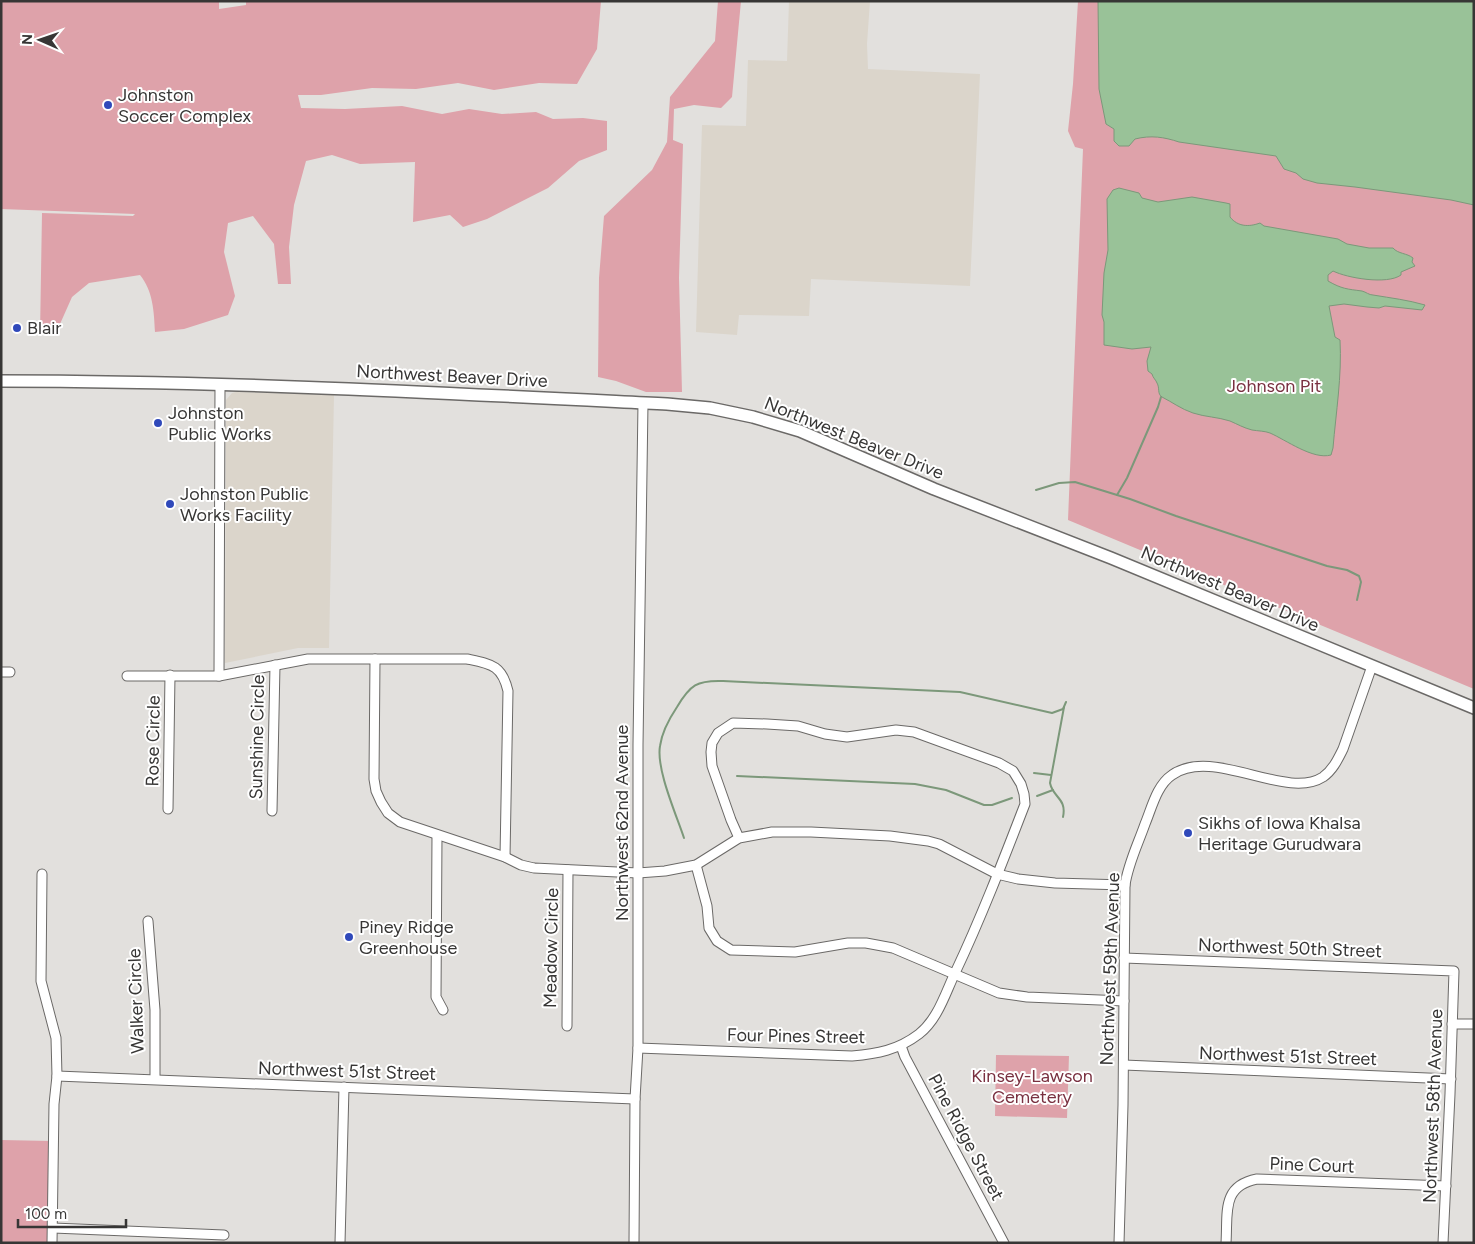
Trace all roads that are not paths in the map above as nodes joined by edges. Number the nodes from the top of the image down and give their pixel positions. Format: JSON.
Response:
{"nodes":[{"id":1,"x":1,"y":381,"type":"edge"},
{"id":2,"x":220,"y":384,"type":"junction"},
{"id":3,"x":643,"y":402,"type":"junction"},
{"id":4,"x":375,"y":659,"type":"junction"},
{"id":5,"x":275,"y":665,"type":"junction"},
{"id":6,"x":1372,"y":666,"type":"junction"},
{"id":7,"x":170,"y":675,"type":"junction"},
{"id":8,"x":127,"y":676,"type":"dead end"},
{"id":9,"x":219,"y":676,"type":"junction"},
{"id":10,"x":1474,"y":708,"type":"edge"},
{"id":11,"x":168,"y":809,"type":"dead end"},
{"id":12,"x":272,"y":811,"type":"dead end"},
{"id":13,"x":437,"y":835,"type":"junction"},
{"id":14,"x":739,"y":838,"type":"junction"},
{"id":15,"x":505,"y":857,"type":"junction"},
{"id":16,"x":696,"y":865,"type":"junction"},
{"id":17,"x":568,"y":870,"type":"junction"},
{"id":18,"x":638,"y":873,"type":"junction"},
{"id":19,"x":42,"y":874,"type":"dead end"},
{"id":20,"x":997,"y":874,"type":"junction"},
{"id":21,"x":1126,"y":885,"type":"junction"},
{"id":22,"x":148,"y":921,"type":"dead end"},
{"id":23,"x":1124,"y":958,"type":"junction"},
{"id":24,"x":1454,"y":971,"type":"joint"},
{"id":25,"x":954,"y":975,"type":"junction"},
{"id":26,"x":1124,"y":1000,"type":"junction"},
{"id":27,"x":443,"y":1010,"type":"dead end"},
{"id":28,"x":1452,"y":1024,"type":"junction"},
{"id":29,"x":1474,"y":1024,"type":"edge"},
{"id":30,"x":567,"y":1026,"type":"dead end"},
{"id":31,"x":901,"y":1046,"type":"junction"},
{"id":32,"x":638,"y":1048,"type":"junction"},
{"id":33,"x":1124,"y":1065,"type":"junction"},
{"id":34,"x":57,"y":1076,"type":"junction"},
{"id":35,"x":155,"y":1079,"type":"junction"},
{"id":36,"x":1451,"y":1079,"type":"junction"},
{"id":37,"x":344,"y":1087,"type":"junction"},
{"id":38,"x":636,"y":1099,"type":"junction"},
{"id":39,"x":1446,"y":1186,"type":"junction"},
{"id":40,"x":53,"y":1228,"type":"junction"},
{"id":41,"x":224,"y":1235,"type":"dead end"},
{"id":42,"x":52,"y":1243,"type":"edge"},
{"id":43,"x":340,"y":1243,"type":"edge"},
{"id":44,"x":634,"y":1243,"type":"edge"},
{"id":45,"x":1004,"y":1243,"type":"edge"},
{"id":46,"x":1119,"y":1243,"type":"edge"},
{"id":47,"x":1226,"y":1243,"type":"edge"},
{"id":48,"x":1443,"y":1243,"type":"edge"}],
"edges":[{"from":1,"to":2,"type":"main road","name":"Northwest Beaver Drive"},
{"from":2,"to":3,"type":"main road","name":"Northwest Beaver Drive"},
{"from":2,"to":9,"type":"street"},
{"from":3,"to":6,"type":"main road","name":"Northwest Beaver Drive"},
{"from":3,"to":18,"type":"street","name":"Northwest 62nd Avenue"},
{"from":4,"to":5,"type":"street"},
{"from":4,"to":13,"type":"street"},
{"from":4,"to":15,"type":"street"},
{"from":5,"to":9,"type":"street"},
{"from":5,"to":12,"type":"street","name":"Sunshine Circle"},
{"from":6,"to":10,"type":"main road","name":"Northwest Beaver Drive"},
{"from":6,"to":21,"type":"street","name":"Northwest 59th Avenue"},
{"from":7,"to":8,"type":"street"},
{"from":7,"to":9,"type":"street"},
{"from":7,"to":11,"type":"street","name":"Rose Circle"},
{"from":13,"to":15,"type":"street"},
{"from":13,"to":27,"type":"street"},
{"from":14,"to":16,"type":"street"},
{"from":14,"to":20,"type":"street"},
{"from":14,"to":20,"type":"street","name":"Four Pines Street"},
{"from":15,"to":17,"type":"street"},
{"from":16,"to":18,"type":"street"},
{"from":16,"to":25,"type":"street"},
{"from":17,"to":18,"type":"street"},
{"from":17,"to":30,"type":"street","name":"Meadow Circle"},
{"from":18,"to":32,"type":"street","name":"Northwest 62nd Avenue"},
{"from":19,"to":34,"type":"street"},
{"from":20,"to":21,"type":"street"},
{"from":20,"to":25,"type":"street","name":"Four Pines Street"},
{"from":21,"to":23,"type":"street","name":"Northwest 59th Avenue"},
{"from":22,"to":35,"type":"street","name":"Walker Circle"},
{"from":23,"to":24,"type":"street","name":"Northwest 50th Street"},
{"from":23,"to":26,"type":"street","name":"Northwest 59th Avenue"},
{"from":24,"to":28,"type":"street","name":"Northwest 58th Avenue"},
{"from":25,"to":26,"type":"street"},
{"from":25,"to":31,"type":"street","name":"Four Pines Street"},
{"from":26,"to":33,"type":"street","name":"Northwest 59th Avenue"},
{"from":28,"to":29,"type":"street"},
{"from":28,"to":36,"type":"street","name":"Northwest 58th Avenue"},
{"from":31,"to":32,"type":"street","name":"Four Pines Street"},
{"from":31,"to":45,"type":"street","name":"Pine Ridge Street"},
{"from":32,"to":38,"type":"street","name":"Northwest 62nd Avenue"},
{"from":33,"to":36,"type":"street","name":"Northwest 51st Street"},
{"from":33,"to":46,"type":"street","name":"Northwest 59th Avenue"},
{"from":34,"to":35,"type":"street","name":"Northwest 51st Street"},
{"from":34,"to":40,"type":"street"},
{"from":35,"to":37,"type":"street","name":"Northwest 51st Street"},
{"from":36,"to":39,"type":"street","name":"Northwest 58th Avenue"},
{"from":37,"to":38,"type":"street","name":"Northwest 51st Street"},
{"from":37,"to":43,"type":"street"},
{"from":38,"to":44,"type":"street","name":"Northwest 62nd Avenue"},
{"from":39,"to":47,"type":"street","name":"Pine Court"},
{"from":39,"to":48,"type":"street","name":"Northwest 58th Avenue"},
{"from":40,"to":41,"type":"street"},
{"from":40,"to":42,"type":"street"}]}
